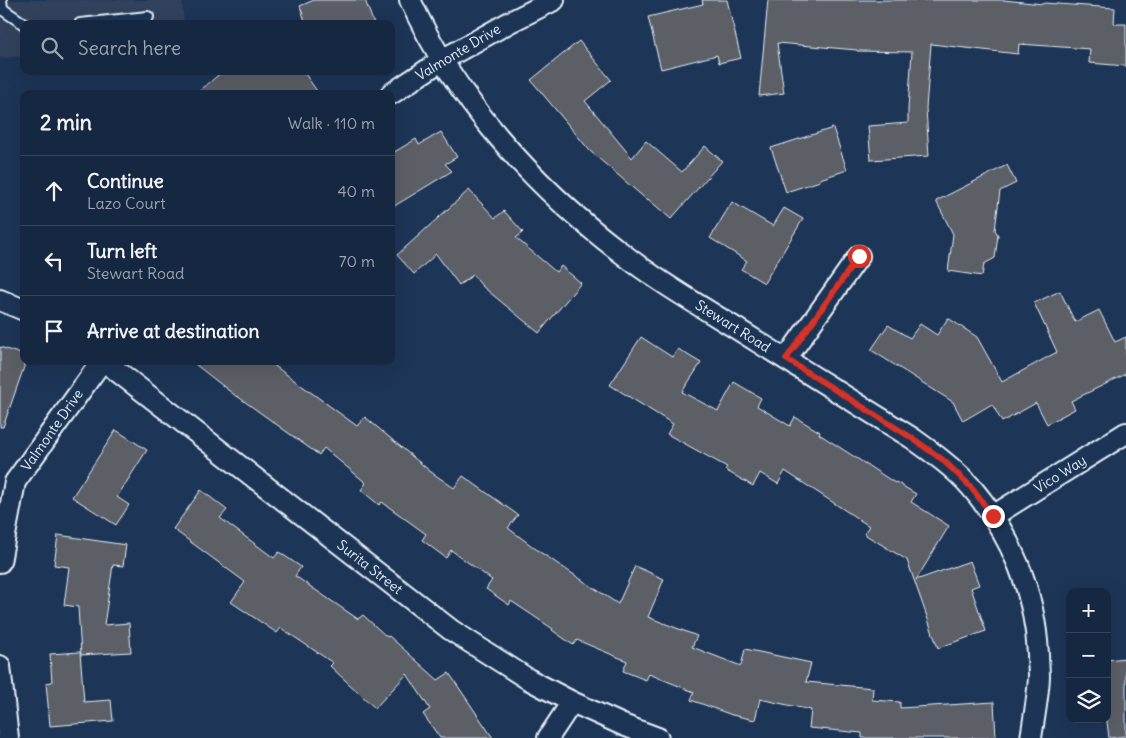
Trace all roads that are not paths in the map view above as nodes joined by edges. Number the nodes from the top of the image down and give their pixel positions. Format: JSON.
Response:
{"nodes":[{"id":1,"x":2,"y":0,"type":"edge"},
{"id":2,"x":410,"y":0,"type":"edge"},
{"id":3,"x":554,"y":0,"type":"edge"},
{"id":4,"x":148,"y":17,"type":"dead end"},
{"id":5,"x":119,"y":20,"type":"edge"},
{"id":6,"x":20,"y":21,"type":"edge"},
{"id":7,"x":442,"y":60,"type":"junction"},
{"id":8,"x":395,"y":91,"type":"edge"},
{"id":9,"x":859,"y":256,"type":"dead end"},
{"id":10,"x":0,"y":300,"type":"edge"},
{"id":11,"x":20,"y":308,"type":"edge"},
{"id":12,"x":786,"y":359,"type":"junction"},
{"id":13,"x":100,"y":365,"type":"edge"},
{"id":14,"x":108,"y":365,"type":"edge"},
{"id":15,"x":1126,"y":433,"type":"edge"},
{"id":16,"x":993,"y":516,"type":"junction"},
{"id":17,"x":0,"y":562,"type":"edge"},
{"id":18,"x":0,"y":666,"type":"edge"},
{"id":19,"x":572,"y":702,"type":"junction"},
{"id":20,"x":8,"y":738,"type":"edge"},
{"id":21,"x":548,"y":738,"type":"edge"},
{"id":22,"x":658,"y":738,"type":"edge"},
{"id":23,"x":1031,"y":738,"type":"edge"}],
"edges":[{"from":1,"to":6,"type":"lane"},
{"from":2,"to":7,"type":"street","name":"Stewart Road"},
{"from":3,"to":7,"type":"street","name":"Valmonte Drive"},
{"from":4,"to":5,"type":"lane"},
{"from":7,"to":8,"type":"street","name":"Valmonte Drive"},
{"from":7,"to":12,"type":"street","name":"Stewart Road"},
{"from":9,"to":12,"type":"street"},
{"from":10,"to":11,"type":"street"},
{"from":12,"to":16,"type":"street","name":"Stewart Road"},
{"from":13,"to":17,"type":"street","name":"Valmonte Drive"},
{"from":14,"to":19,"type":"street","name":"Surita Street"},
{"from":15,"to":16,"type":"street","name":"Vico Way"},
{"from":16,"to":23,"type":"street","name":"Stewart Road"},
{"from":18,"to":20,"type":"street"},
{"from":19,"to":21,"type":"street"},
{"from":19,"to":22,"type":"street","name":"Surita Street"}]}
